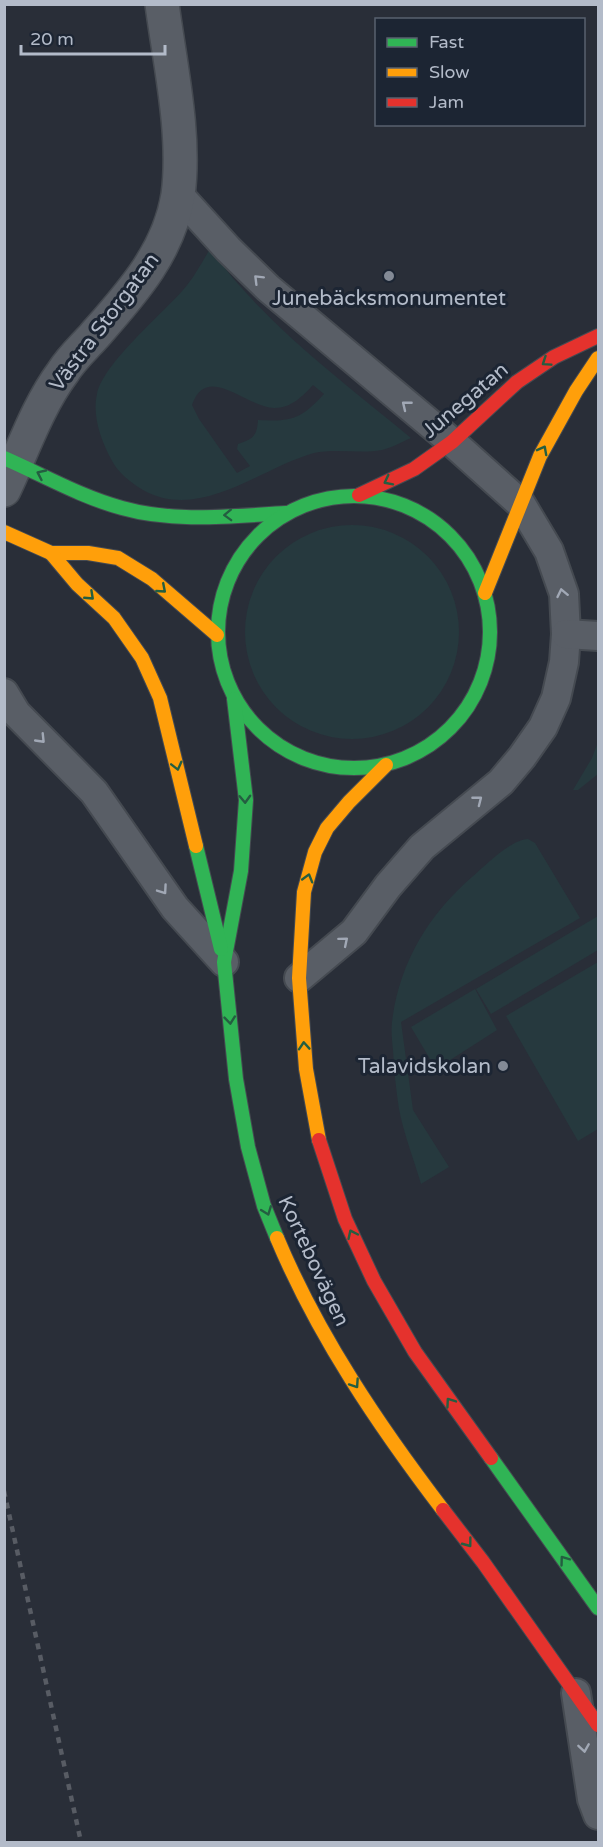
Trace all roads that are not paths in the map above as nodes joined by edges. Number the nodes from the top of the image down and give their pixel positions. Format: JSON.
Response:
{"nodes":[{"id":1,"x":162,"y":4,"type":"edge"},
{"id":2,"x":178,"y":194,"type":"junction"},
{"id":3,"x":598,"y":336,"type":"edge"},
{"id":4,"x":598,"y":358,"type":"edge"},
{"id":5,"x":452,"y":442,"type":"junction"},
{"id":6,"x":9,"y":470,"type":"edge"},
{"id":7,"x":359,"y":495,"type":"junction"},
{"id":8,"x":521,"y":504,"type":"junction"},
{"id":9,"x":286,"y":513,"type":"junction"},
{"id":10,"x":4,"y":532,"type":"edge"},
{"id":11,"x":51,"y":553,"type":"junction"},
{"id":12,"x":485,"y":593,"type":"junction"},
{"id":13,"x":566,"y":634,"type":"junction"},
{"id":14,"x":217,"y":635,"type":"junction"},
{"id":15,"x":598,"y":636,"type":"edge"},
{"id":16,"x":4,"y":693,"type":"edge"},
{"id":17,"x":234,"y":699,"type":"junction"},
{"id":18,"x":386,"y":765,"type":"junction"},
{"id":19,"x":224,"y":962,"type":"junction"},
{"id":20,"x":299,"y":978,"type":"junction"},
{"id":21,"x":598,"y":1608,"type":"edge"},
{"id":22,"x":576,"y":1690,"type":"junction"},
{"id":23,"x":598,"y":1725,"type":"edge"},
{"id":24,"x":598,"y":1815,"type":"edge"}],
"edges":[{"from":1,"to":2,"type":"street","name":"Västra Storgatan"},
{"from":5,"to":2,"type":"lane","one_way":true},
{"from":2,"to":6,"type":"street","name":"Västra Storgatan"},
{"from":3,"to":5,"type":"street","name":"Junegatan","one_way":true},
{"from":8,"to":4,"type":"street","one_way":true},
{"from":5,"to":7,"type":"street","name":"Junegatan","one_way":true},
{"from":5,"to":8,"type":"lane"},
{"from":9,"to":6,"type":"street","one_way":true},
{"from":7,"to":9,"type":"street"},
{"from":7,"to":12,"type":"street"},
{"from":8,"to":12,"type":"street"},
{"from":13,"to":8,"type":"lane","one_way":true},
{"from":9,"to":14,"type":"street"},
{"from":10,"to":11,"type":"street"},
{"from":11,"to":14,"type":"street","one_way":true},
{"from":11,"to":19,"type":"street","one_way":true},
{"from":12,"to":18,"type":"street"},
{"from":13,"to":15,"type":"lane"},
{"from":20,"to":13,"type":"lane","one_way":true},
{"from":14,"to":17,"type":"street"},
{"from":16,"to":19,"type":"lane","one_way":true},
{"from":17,"to":18,"type":"street"},
{"from":17,"to":19,"type":"street","name":"Kortebovägen","one_way":true},
{"from":20,"to":18,"type":"street","one_way":true},
{"from":19,"to":22,"type":"street","name":"Kortebovägen","one_way":true},
{"from":21,"to":20,"type":"street","one_way":true},
{"from":22,"to":23,"type":"street","name":"Kortebovägen"},
{"from":22,"to":24,"type":"lane","one_way":true}]}
